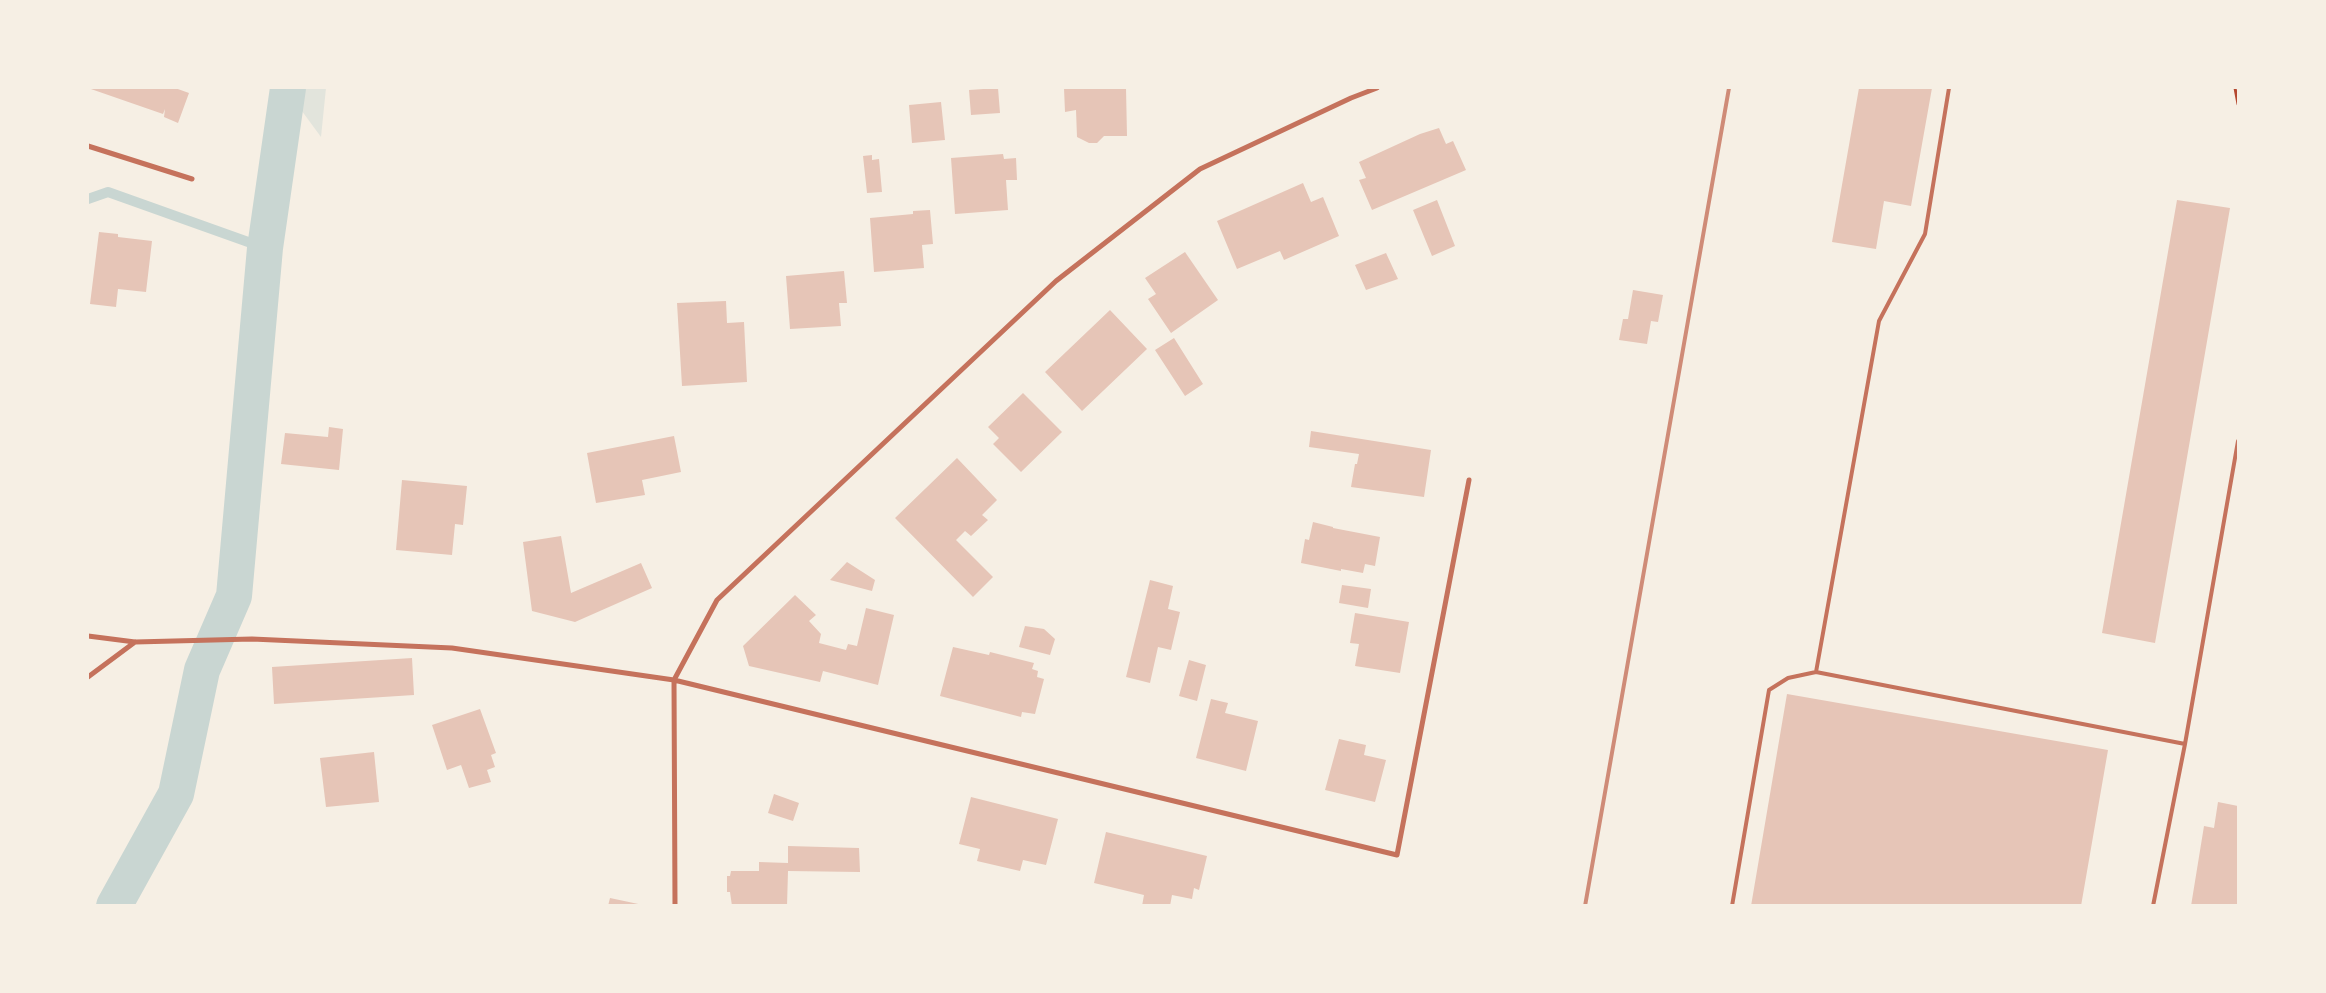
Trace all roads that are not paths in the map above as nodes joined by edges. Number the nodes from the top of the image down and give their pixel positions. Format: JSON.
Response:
{"nodes":[{"id":1,"x":1378,"y":88,"type":"edge"},
{"id":2,"x":1949,"y":88,"type":"edge"},
{"id":3,"x":88,"y":146,"type":"edge"},
{"id":4,"x":192,"y":179,"type":"dead end"},
{"id":5,"x":2238,"y":441,"type":"edge"},
{"id":6,"x":1468,"y":480,"type":"dead end"},
{"id":7,"x":88,"y":636,"type":"edge"},
{"id":8,"x":135,"y":642,"type":"junction"},
{"id":9,"x":1816,"y":672,"type":"junction"},
{"id":10,"x":88,"y":677,"type":"edge"},
{"id":11,"x":674,"y":680,"type":"junction"},
{"id":12,"x":2184,"y":744,"type":"junction"},
{"id":13,"x":675,"y":906,"type":"edge"},
{"id":14,"x":1732,"y":906,"type":"edge"},
{"id":15,"x":2153,"y":906,"type":"edge"}],
"edges":[{"from":1,"to":11,"type":"street"},
{"from":2,"to":9,"type":"lane"},
{"from":3,"to":4,"type":"street"},
{"from":5,"to":12,"type":"lane"},
{"from":6,"to":11,"type":"street"},
{"from":7,"to":8,"type":"street"},
{"from":8,"to":10,"type":"street"},
{"from":8,"to":11,"type":"street"},
{"from":9,"to":12,"type":"lane"},
{"from":9,"to":14,"type":"lane"},
{"from":11,"to":13,"type":"street"},
{"from":12,"to":15,"type":"lane"}]}
